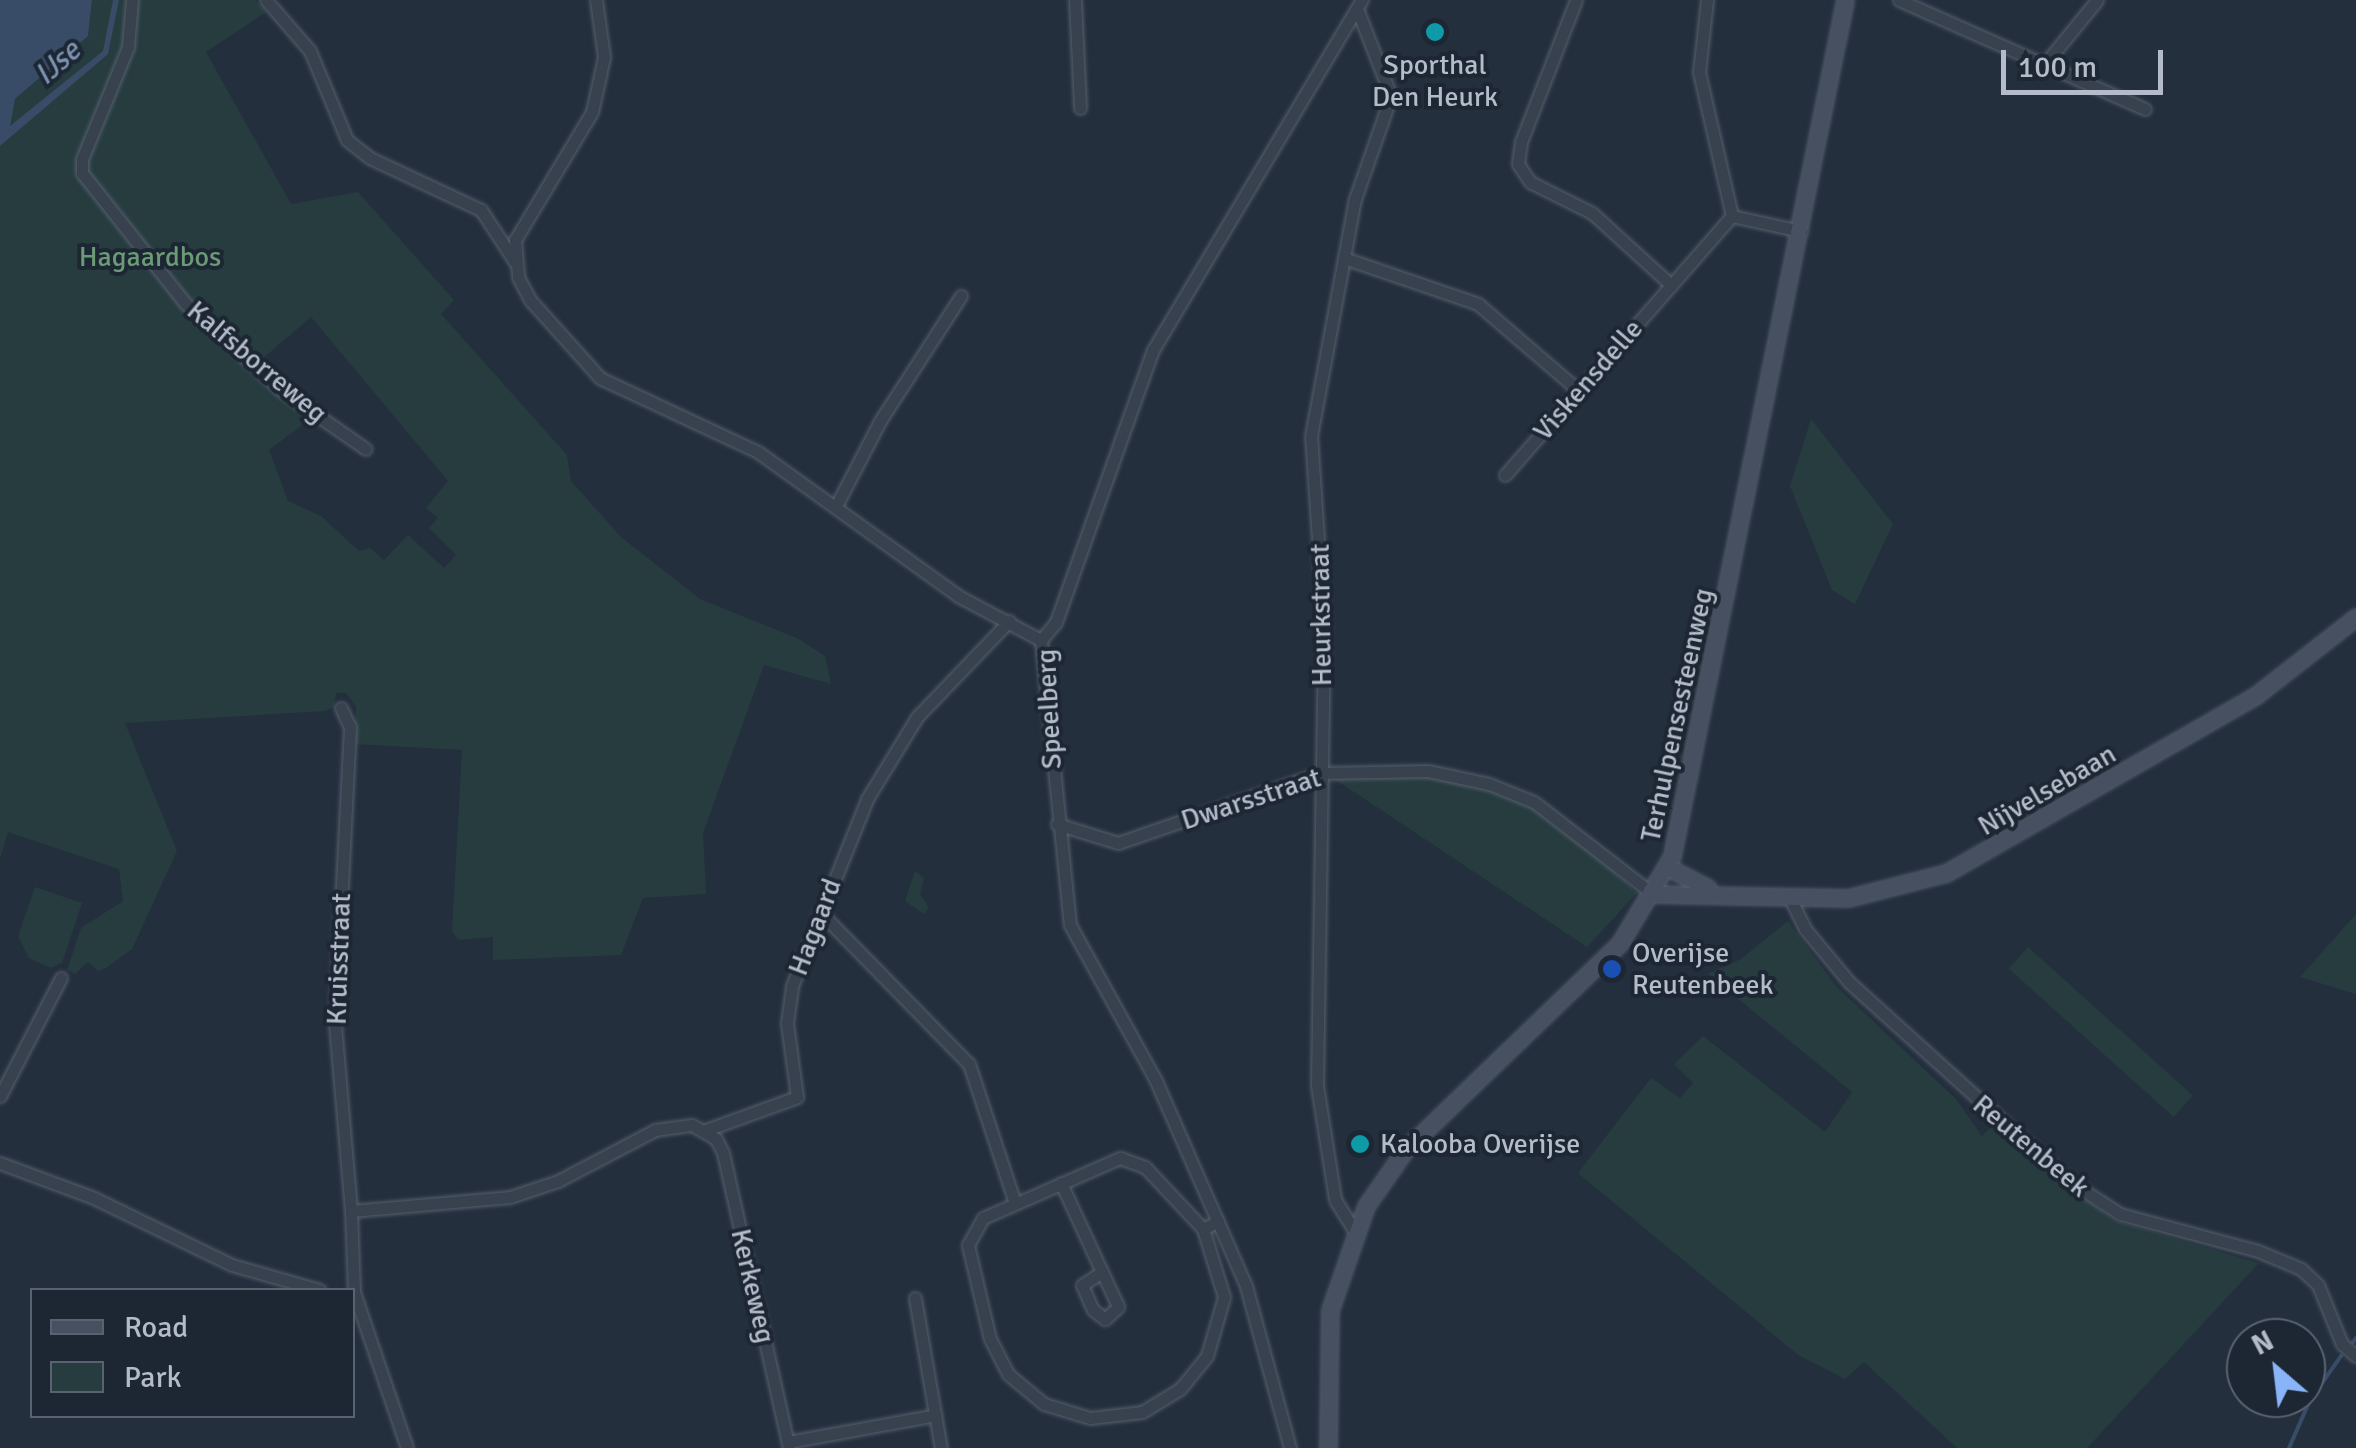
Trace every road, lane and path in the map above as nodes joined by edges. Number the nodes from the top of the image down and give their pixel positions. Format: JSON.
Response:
{"nodes":[{"id":1,"x":132,"y":0,"type":"edge"},
{"id":2,"x":266,"y":0,"type":"edge"},
{"id":3,"x":596,"y":0,"type":"edge"},
{"id":4,"x":1075,"y":0,"type":"edge"},
{"id":5,"x":1576,"y":0,"type":"edge"},
{"id":6,"x":1707,"y":0,"type":"edge"},
{"id":7,"x":1846,"y":0,"type":"edge"},
{"id":8,"x":1899,"y":0,"type":"edge"},
{"id":9,"x":2097,"y":0,"type":"edge"},
{"id":10,"x":1360,"y":5,"type":"edge"},
{"id":11,"x":2044,"y":65,"type":"junction"},
{"id":12,"x":1080,"y":108,"type":"dead end"},
{"id":13,"x":2145,"y":109,"type":"dead end"},
{"id":14,"x":1732,"y":216,"type":"junction"},
{"id":15,"x":1801,"y":231,"type":"junction"},
{"id":16,"x":1344,"y":258,"type":"junction"},
{"id":17,"x":515,"y":262,"type":"junction"},
{"id":18,"x":1671,"y":286,"type":"junction"},
{"id":19,"x":961,"y":296,"type":"dead end"},
{"id":20,"x":1578,"y":390,"type":"junction"},
{"id":21,"x":366,"y":449,"type":"dead end"},
{"id":22,"x":1505,"y":475,"type":"dead end"},
{"id":23,"x":836,"y":506,"type":"junction"},
{"id":24,"x":2356,"y":616,"type":"edge"},
{"id":25,"x":1010,"y":620,"type":"junction"},
{"id":26,"x":1042,"y":640,"type":"junction"},
{"id":27,"x":341,"y":708,"type":"dead end"},
{"id":28,"x":1321,"y":773,"type":"junction"},
{"id":29,"x":1057,"y":824,"type":"junction"},
{"id":30,"x":1667,"y":867,"type":"junction"},
{"id":31,"x":1724,"y":892,"type":"junction"},
{"id":32,"x":1653,"y":894,"type":"junction"},
{"id":33,"x":1790,"y":900,"type":"junction"},
{"id":34,"x":820,"y":912,"type":"junction"},
{"id":35,"x":61,"y":978,"type":"dead end"},
{"id":36,"x":0,"y":1096,"type":"edge"},
{"id":37,"x":706,"y":1130,"type":"junction"},
{"id":38,"x":0,"y":1162,"type":"edge"},
{"id":39,"x":1060,"y":1183,"type":"junction"},
{"id":40,"x":1015,"y":1202,"type":"junction"},
{"id":41,"x":351,"y":1211,"type":"junction"},
{"id":42,"x":1218,"y":1221,"type":"junction"},
{"id":43,"x":1202,"y":1228,"type":"junction"},
{"id":44,"x":1354,"y":1230,"type":"junction"},
{"id":45,"x":1225,"y":1238,"type":"junction"},
{"id":46,"x":1210,"y":1245,"type":"junction"},
{"id":47,"x":1102,"y":1272,"type":"dead end"},
{"id":48,"x":313,"y":1288,"type":"edge"},
{"id":49,"x":353,"y":1288,"type":"edge"},
{"id":50,"x":355,"y":1298,"type":"edge"},
{"id":51,"x":915,"y":1298,"type":"dead end"},
{"id":52,"x":2356,"y":1356,"type":"edge"},
{"id":53,"x":936,"y":1416,"type":"junction"},
{"id":54,"x":789,"y":1445,"type":"edge"},
{"id":55,"x":407,"y":1448,"type":"edge"},
{"id":56,"x":941,"y":1448,"type":"edge"},
{"id":57,"x":1290,"y":1448,"type":"edge"},
{"id":58,"x":1328,"y":1448,"type":"edge"}],
"edges":[{"from":1,"to":21,"type":"street","name":"Kalfsborreweg"},
{"from":2,"to":17,"type":"street"},
{"from":3,"to":17,"type":"street"},
{"from":4,"to":12,"type":"street"},
{"from":5,"to":18,"type":"street"},
{"from":6,"to":14,"type":"street"},
{"from":7,"to":15,"type":"main road","name":"Terhulpensesteenweg"},
{"from":8,"to":11,"type":"street"},
{"from":9,"to":11,"type":"street"},
{"from":10,"to":16,"type":"street","name":"Heurkstraat"},
{"from":10,"to":26,"type":"street","name":"Speelberg"},
{"from":11,"to":13,"type":"street"},
{"from":14,"to":15,"type":"street"},
{"from":14,"to":18,"type":"street","name":"Viskensdelle"},
{"from":15,"to":30,"type":"main road","name":"Terhulpensesteenweg"},
{"from":16,"to":20,"type":"street"},
{"from":16,"to":28,"type":"street","name":"Heurkstraat"},
{"from":17,"to":23,"type":"street"},
{"from":18,"to":20,"type":"street","name":"Viskensdelle"},
{"from":19,"to":23,"type":"street"},
{"from":20,"to":22,"type":"street","name":"Viskensdelle"},
{"from":23,"to":25,"type":"street"},
{"from":24,"to":33,"type":"main road","name":"Nijvelsebaan"},
{"from":25,"to":26,"type":"street"},
{"from":25,"to":34,"type":"street","name":"Hagaard"},
{"from":26,"to":29,"type":"street","name":"Speelberg"},
{"from":27,"to":41,"type":"street","name":"Kruisstraat"},
{"from":28,"to":29,"type":"street","name":"Dwarsstraat"},
{"from":28,"to":32,"type":"street","name":"Dwarsstraat"},
{"from":28,"to":44,"type":"street","name":"Heurkstraat"},
{"from":29,"to":42,"type":"street","name":"Speelberg"},
{"from":30,"to":31,"type":"main road","name":"Nijvelsebaan"},
{"from":30,"to":32,"type":"main road","name":"Terhulpensesteenweg"},
{"from":31,"to":32,"type":"main road","name":"Nijvelsebaan"},
{"from":31,"to":33,"type":"main road","name":"Nijvelsebaan"},
{"from":32,"to":44,"type":"main road","name":"Terhulpensesteenweg"},
{"from":33,"to":52,"type":"street","name":"Reutenbeek"},
{"from":34,"to":37,"type":"street","name":"Hagaard"},
{"from":34,"to":40,"type":"street"},
{"from":35,"to":36,"type":"street"},
{"from":37,"to":41,"type":"street","name":"Hagaard"},
{"from":37,"to":54,"type":"street","name":"Kerkeweg"},
{"from":38,"to":48,"type":"street"},
{"from":39,"to":40,"type":"street"},
{"from":39,"to":43,"type":"street"},
{"from":39,"to":47,"type":"street"},
{"from":40,"to":46,"type":"street"},
{"from":41,"to":49,"type":"street"},
{"from":42,"to":43,"type":"street"},
{"from":42,"to":45,"type":"street","name":"Speelberg"},
{"from":43,"to":46,"type":"street"},
{"from":44,"to":58,"type":"main road","name":"Terhulpensesteenweg"},
{"from":45,"to":46,"type":"street"},
{"from":45,"to":57,"type":"street","name":"Speelberg"},
{"from":50,"to":55,"type":"street"},
{"from":51,"to":53,"type":"street"},
{"from":53,"to":54,"type":"street"},
{"from":53,"to":56,"type":"street"}]}
